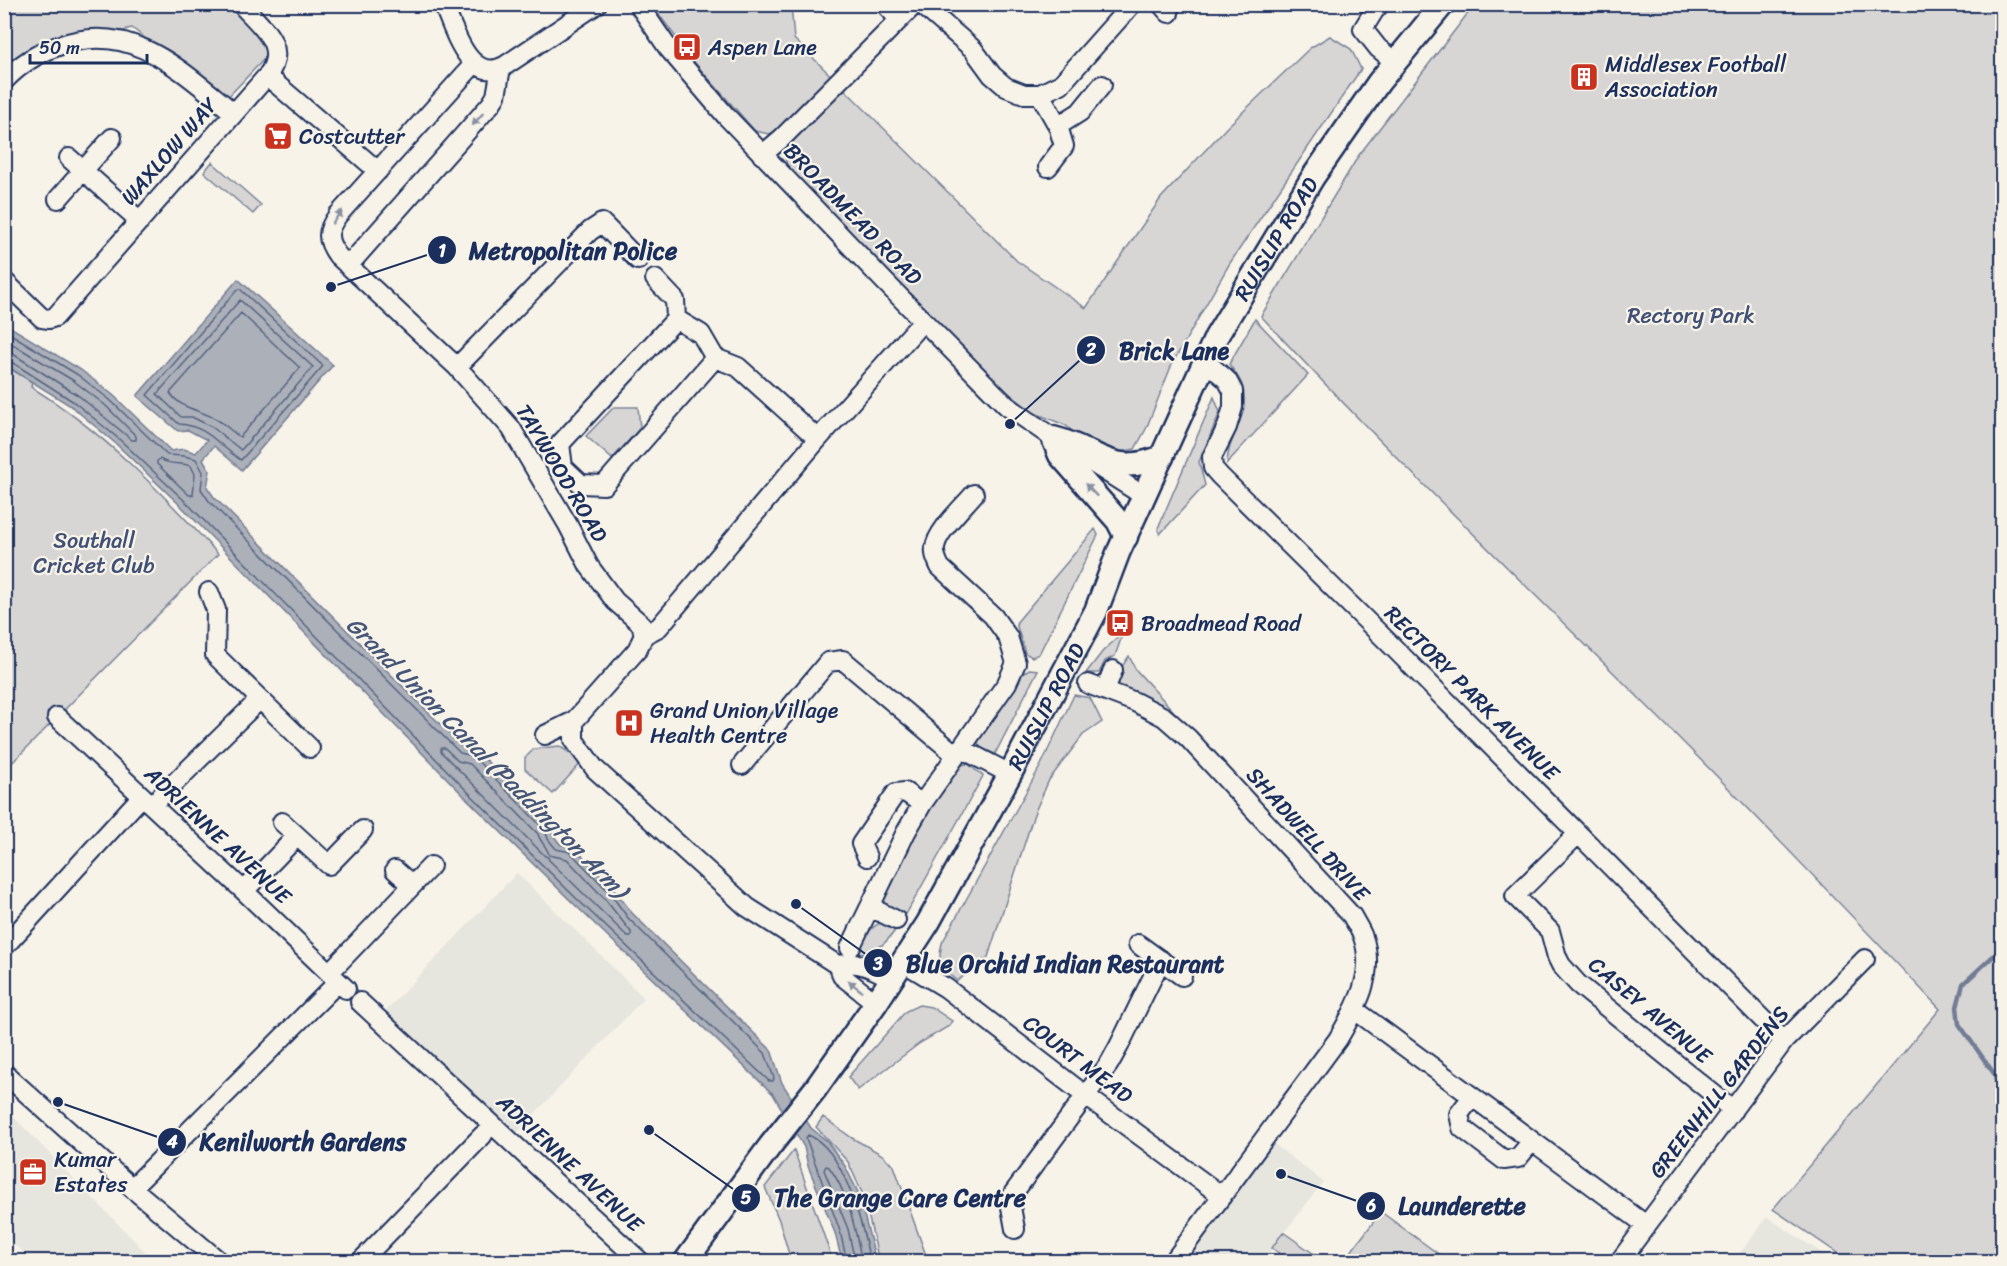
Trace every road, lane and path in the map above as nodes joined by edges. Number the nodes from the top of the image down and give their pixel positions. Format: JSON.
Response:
{"nodes":[{"id":1,"x":241,"y":4,"type":"edge"},
{"id":2,"x":443,"y":4,"type":"edge"},
{"id":3,"x":597,"y":4,"type":"edge"},
{"id":4,"x":638,"y":4,"type":"edge"},
{"id":5,"x":885,"y":4,"type":"edge"},
{"id":6,"x":915,"y":4,"type":"edge"},
{"id":7,"x":921,"y":4,"type":"edge"},
{"id":8,"x":1132,"y":4,"type":"edge"},
{"id":9,"x":1443,"y":4,"type":"edge"},
{"id":10,"x":1374,"y":7,"type":"edge"},
{"id":11,"x":899,"y":19,"type":"junction"},
{"id":12,"x":1395,"y":62,"type":"junction"},
{"id":13,"x":474,"y":64,"type":"junction"},
{"id":14,"x":501,"y":68,"type":"junction"},
{"id":15,"x":267,"y":76,"type":"junction"},
{"id":16,"x":4,"y":81,"type":"edge"},
{"id":17,"x":1102,"y":85,"type":"dead end"},
{"id":18,"x":1040,"y":94,"type":"junction"},
{"id":19,"x":234,"y":113,"type":"junction"},
{"id":20,"x":1058,"y":126,"type":"junction"},
{"id":21,"x":112,"y":138,"type":"dead end"},
{"id":22,"x":762,"y":155,"type":"junction"},
{"id":23,"x":69,"y":158,"type":"dead end"},
{"id":24,"x":1048,"y":167,"type":"dead end"},
{"id":25,"x":84,"y":171,"type":"junction"},
{"id":26,"x":378,"y":171,"type":"junction"},
{"id":27,"x":58,"y":199,"type":"dead end"},
{"id":28,"x":140,"y":221,"type":"junction"},
{"id":29,"x":638,"y":261,"type":"dead end"},
{"id":30,"x":348,"y":266,"type":"junction"},
{"id":31,"x":655,"y":279,"type":"dead end"},
{"id":32,"x":4,"y":281,"type":"edge"},
{"id":33,"x":676,"y":319,"type":"junction"},
{"id":34,"x":923,"y":321,"type":"junction"},
{"id":35,"x":715,"y":358,"type":"junction"},
{"id":36,"x":1205,"y":361,"type":"junction"},
{"id":37,"x":457,"y":367,"type":"junction"},
{"id":38,"x":1053,"y":438,"type":"junction"},
{"id":39,"x":818,"y":439,"type":"junction"},
{"id":40,"x":1162,"y":458,"type":"junction"},
{"id":41,"x":974,"y":494,"type":"dead end"},
{"id":42,"x":1144,"y":496,"type":"junction"},
{"id":43,"x":1126,"y":537,"type":"junction"},
{"id":44,"x":209,"y":592,"type":"dead end"},
{"id":45,"x":644,"y":635,"type":"junction"},
{"id":46,"x":1113,"y":670,"type":"dead end"},
{"id":47,"x":259,"y":700,"type":"junction"},
{"id":48,"x":57,"y":717,"type":"dead end"},
{"id":49,"x":574,"y":721,"type":"junction"},
{"id":50,"x":545,"y":735,"type":"dead end"},
{"id":51,"x":310,"y":748,"type":"dead end"},
{"id":52,"x":958,"y":752,"type":"junction"},
{"id":53,"x":742,"y":765,"type":"dead end"},
{"id":54,"x":1010,"y":774,"type":"junction"},
{"id":55,"x":147,"y":801,"type":"junction"},
{"id":56,"x":922,"y":804,"type":"junction"},
{"id":57,"x":282,"y":822,"type":"dead end"},
{"id":58,"x":363,"y":830,"type":"dead end"},
{"id":59,"x":1578,"y":834,"type":"junction"},
{"id":60,"x":297,"y":836,"type":"junction"},
{"id":61,"x":867,"y":857,"type":"dead end"},
{"id":62,"x":430,"y":866,"type":"dead end"},
{"id":63,"x":395,"y":870,"type":"dead end"},
{"id":64,"x":412,"y":885,"type":"junction"},
{"id":65,"x":244,"y":891,"type":"junction"},
{"id":66,"x":870,"y":907,"type":"junction"},
{"id":67,"x":896,"y":920,"type":"dead end"},
{"id":68,"x":1138,"y":944,"type":"dead end"},
{"id":69,"x":4,"y":947,"type":"edge"},
{"id":70,"x":850,"y":948,"type":"dead end"},
{"id":71,"x":1865,"y":959,"type":"dead end"},
{"id":72,"x":1161,"y":960,"type":"junction"},
{"id":73,"x":839,"y":966,"type":"junction"},
{"id":74,"x":898,"y":970,"type":"junction"},
{"id":75,"x":1182,"y":976,"type":"dead end"},
{"id":76,"x":338,"y":981,"type":"junction"},
{"id":77,"x":360,"y":1002,"type":"dead end"},
{"id":78,"x":876,"y":1003,"type":"junction"},
{"id":79,"x":1355,"y":1010,"type":"junction"},
{"id":80,"x":1784,"y":1041,"type":"junction"},
{"id":81,"x":4,"y":1073,"type":"edge"},
{"id":82,"x":1086,"y":1096,"type":"junction"},
{"id":83,"x":1472,"y":1096,"type":"junction"},
{"id":84,"x":1733,"y":1110,"type":"junction"},
{"id":85,"x":483,"y":1135,"type":"dead end"},
{"id":86,"x":1532,"y":1141,"type":"junction"},
{"id":87,"x":132,"y":1188,"type":"junction"},
{"id":88,"x":1222,"y":1196,"type":"junction"},
{"id":89,"x":1646,"y":1225,"type":"junction"},
{"id":90,"x":1015,"y":1229,"type":"dead end"},
{"id":91,"x":220,"y":1262,"type":"edge"},
{"id":92,"x":360,"y":1262,"type":"edge"},
{"id":93,"x":641,"y":1262,"type":"edge"},
{"id":94,"x":685,"y":1262,"type":"edge"},
{"id":95,"x":1173,"y":1262,"type":"edge"},
{"id":96,"x":1619,"y":1262,"type":"edge"}],
"edges":[{"from":1,"to":15,"type":"street","name":"WAXLOW WAY"},
{"from":2,"to":13,"type":"street"},
{"from":3,"to":14,"type":"street"},
{"from":4,"to":22,"type":"street","name":"BROADMEAD ROAD"},
{"from":5,"to":11,"type":"street"},
{"from":6,"to":11,"type":"street"},
{"from":7,"to":18,"type":"street"},
{"from":8,"to":18,"type":"street"},
{"from":9,"to":12,"type":"main road","name":"RUISLIP ROAD"},
{"from":10,"to":12,"type":"street"},
{"from":11,"to":22,"type":"street"},
{"from":12,"to":36,"type":"main road","name":"RUISLIP ROAD"},
{"from":13,"to":14,"type":"street"},
{"from":13,"to":26,"type":"street","name":"TAYWOOD ROAD"},
{"from":14,"to":30,"type":"street","one_way":true},
{"from":15,"to":19,"type":"street","name":"WAXLOW WAY"},
{"from":15,"to":26,"type":"street"},
{"from":16,"to":19,"type":"street"},
{"from":17,"to":20,"type":"street"},
{"from":18,"to":20,"type":"street"},
{"from":19,"to":28,"type":"street","name":"WAXLOW WAY"},
{"from":20,"to":24,"type":"street"},
{"from":21,"to":25,"type":"street"},
{"from":22,"to":34,"type":"street","name":"BROADMEAD ROAD"},
{"from":23,"to":25,"type":"street"},
{"from":25,"to":27,"type":"street"},
{"from":25,"to":28,"type":"street"},
{"from":30,"to":26,"type":"street","name":"TAYWOOD ROAD","one_way":true},
{"from":28,"to":32,"type":"street","name":"WAXLOW WAY"},
{"from":29,"to":37,"type":"street"},
{"from":30,"to":37,"type":"street","name":"TAYWOOD ROAD"},
{"from":31,"to":33,"type":"street"},
{"from":33,"to":35,"type":"street"},
{"from":33,"to":35,"type":"street"},
{"from":34,"to":38,"type":"street","name":"BROADMEAD ROAD"},
{"from":34,"to":39,"type":"street"},
{"from":35,"to":39,"type":"street"},
{"from":36,"to":40,"type":"main road","name":"RUISLIP ROAD"},
{"from":36,"to":59,"type":"street","name":"RECTORY PARK AVENUE"},
{"from":37,"to":45,"type":"street","name":"TAYWOOD ROAD"},
{"from":38,"to":40,"type":"main road"},
{"from":38,"to":42,"type":"street","name":"BROADMEAD ROAD"},
{"from":43,"to":38,"type":"main road","one_way":true},
{"from":39,"to":45,"type":"street"},
{"from":40,"to":42,"type":"main road","name":"RUISLIP ROAD"},
{"from":41,"to":52,"type":"street"},
{"from":42,"to":43,"type":"main road","name":"RUISLIP ROAD"},
{"from":43,"to":54,"type":"main road","name":"RUISLIP ROAD"},
{"from":44,"to":47,"type":"street"},
{"from":45,"to":49,"type":"street"},
{"from":46,"to":79,"type":"street","name":"SHADWELL DRIVE"},
{"from":47,"to":51,"type":"street"},
{"from":47,"to":55,"type":"street"},
{"from":48,"to":55,"type":"street","name":"ADRIENNE AVENUE"},
{"from":49,"to":50,"type":"street"},
{"from":49,"to":73,"type":"street"},
{"from":52,"to":53,"type":"street"},
{"from":52,"to":54,"type":"street"},
{"from":52,"to":56,"type":"street"},
{"from":54,"to":74,"type":"main road","name":"RUISLIP ROAD"},
{"from":55,"to":65,"type":"street","name":"ADRIENNE AVENUE"},
{"from":55,"to":69,"type":"street"},
{"from":56,"to":61,"type":"street"},
{"from":56,"to":66,"type":"street"},
{"from":57,"to":60,"type":"street"},
{"from":58,"to":60,"type":"street"},
{"from":59,"to":80,"type":"street","name":"RECTORY PARK AVENUE"},
{"from":59,"to":84,"type":"street","name":"CASEY AVENUE"},
{"from":60,"to":65,"type":"street"},
{"from":62,"to":64,"type":"street"},
{"from":63,"to":64,"type":"street"},
{"from":64,"to":76,"type":"street"},
{"from":65,"to":76,"type":"street","name":"ADRIENNE AVENUE"},
{"from":66,"to":67,"type":"street"},
{"from":66,"to":70,"type":"street"},
{"from":68,"to":72,"type":"street"},
{"from":71,"to":80,"type":"street","name":"GREENHILL GARDENS"},
{"from":72,"to":75,"type":"street"},
{"from":72,"to":82,"type":"street"},
{"from":73,"to":74,"type":"street"},
{"from":78,"to":73,"type":"street","one_way":true},
{"from":74,"to":78,"type":"main road","name":"RUISLIP ROAD"},
{"from":74,"to":82,"type":"street","name":"COURT MEAD"},
{"from":76,"to":87,"type":"street"},
{"from":77,"to":93,"type":"street","name":"ADRIENNE AVENUE"},
{"from":78,"to":94,"type":"main road","name":"RUISLIP ROAD"},
{"from":79,"to":83,"type":"street"},
{"from":79,"to":88,"type":"street","name":"SHADWELL DRIVE"},
{"from":80,"to":84,"type":"street","name":"GREENHILL GARDENS"},
{"from":81,"to":87,"type":"street"},
{"from":82,"to":88,"type":"street","name":"COURT MEAD"},
{"from":82,"to":90,"type":"street"},
{"from":83,"to":86,"type":"street"},
{"from":83,"to":86,"type":"street"},
{"from":84,"to":89,"type":"street","name":"GREENHILL GARDENS"},
{"from":85,"to":92,"type":"street"},
{"from":86,"to":89,"type":"street"},
{"from":87,"to":91,"type":"street"},
{"from":88,"to":95,"type":"street","name":"SHADWELL DRIVE"},
{"from":89,"to":96,"type":"street","name":"GREENHILL GARDENS"}]}
